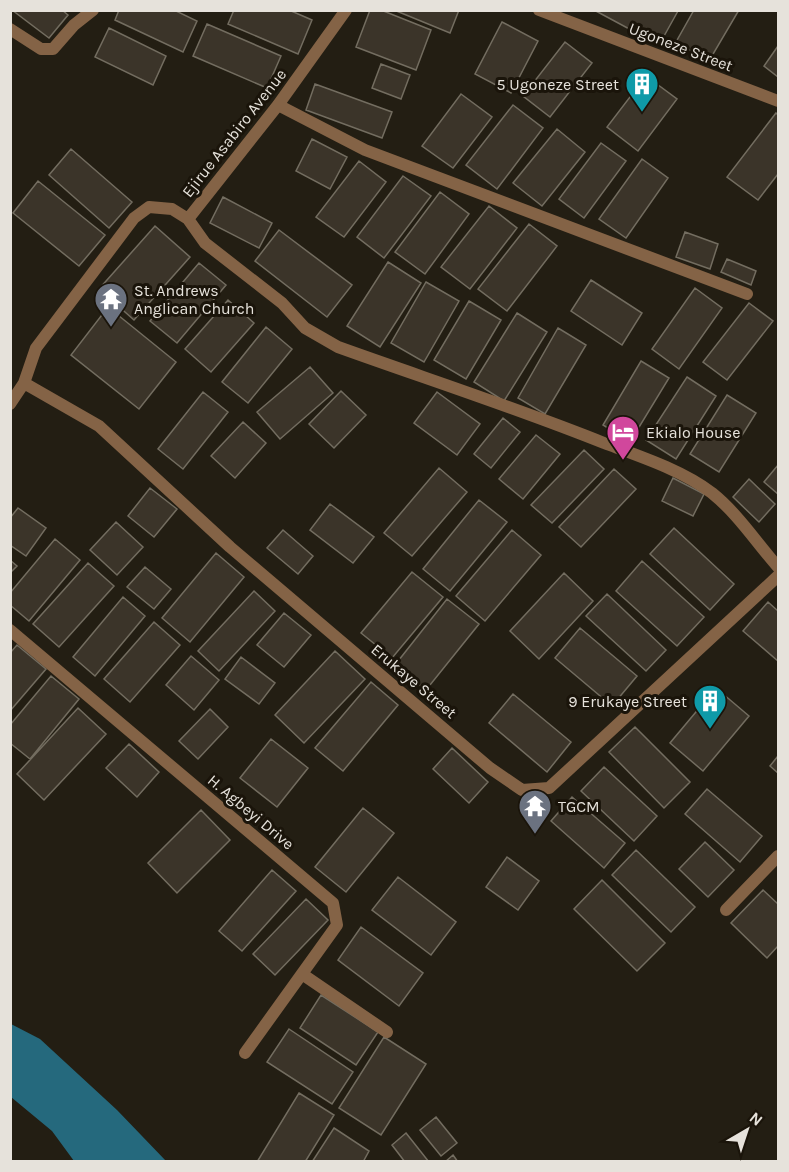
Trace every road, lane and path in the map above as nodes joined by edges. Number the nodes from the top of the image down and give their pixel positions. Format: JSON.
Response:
{"nodes":[{"id":1,"x":93,"y":10,"type":"edge"},
{"id":2,"x":346,"y":10,"type":"edge"},
{"id":3,"x":539,"y":10,"type":"edge"},
{"id":4,"x":10,"y":29,"type":"edge"},
{"id":5,"x":778,"y":101,"type":"edge"},
{"id":6,"x":278,"y":105,"type":"junction"},
{"id":7,"x":188,"y":219,"type":"junction"},
{"id":8,"x":747,"y":294,"type":"dead end"},
{"id":9,"x":24,"y":383,"type":"junction"},
{"id":10,"x":10,"y":404,"type":"edge"},
{"id":11,"x":778,"y":567,"type":"edge"},
{"id":12,"x":778,"y":576,"type":"edge"},
{"id":13,"x":10,"y":630,"type":"edge"},
{"id":14,"x":778,"y":856,"type":"edge"},
{"id":15,"x":726,"y":910,"type":"dead end"},
{"id":16,"x":302,"y":974,"type":"junction"},
{"id":17,"x":387,"y":1032,"type":"dead end"},
{"id":18,"x":245,"y":1053,"type":"dead end"}],
"edges":[{"from":1,"to":4,"type":"street"},
{"from":2,"to":6,"type":"street","name":"Ejirue Asabiro Avenue"},
{"from":3,"to":5,"type":"street","name":"Ugoneze Street"},
{"from":6,"to":7,"type":"street","name":"Ejirue Asabiro Avenue"},
{"from":6,"to":8,"type":"street"},
{"from":7,"to":9,"type":"street","name":"Ejirue Asabiro Avenue"},
{"from":7,"to":11,"type":"street"},
{"from":9,"to":10,"type":"street","name":"Ejirue Asabiro Avenue"},
{"from":9,"to":12,"type":"street","name":"Erukaye Street"},
{"from":13,"to":16,"type":"street","name":"H. Agbeyi Drive"},
{"from":14,"to":15,"type":"street"},
{"from":16,"to":17,"type":"street"},
{"from":16,"to":18,"type":"street","name":"H. Agbeyi Drive"}]}
